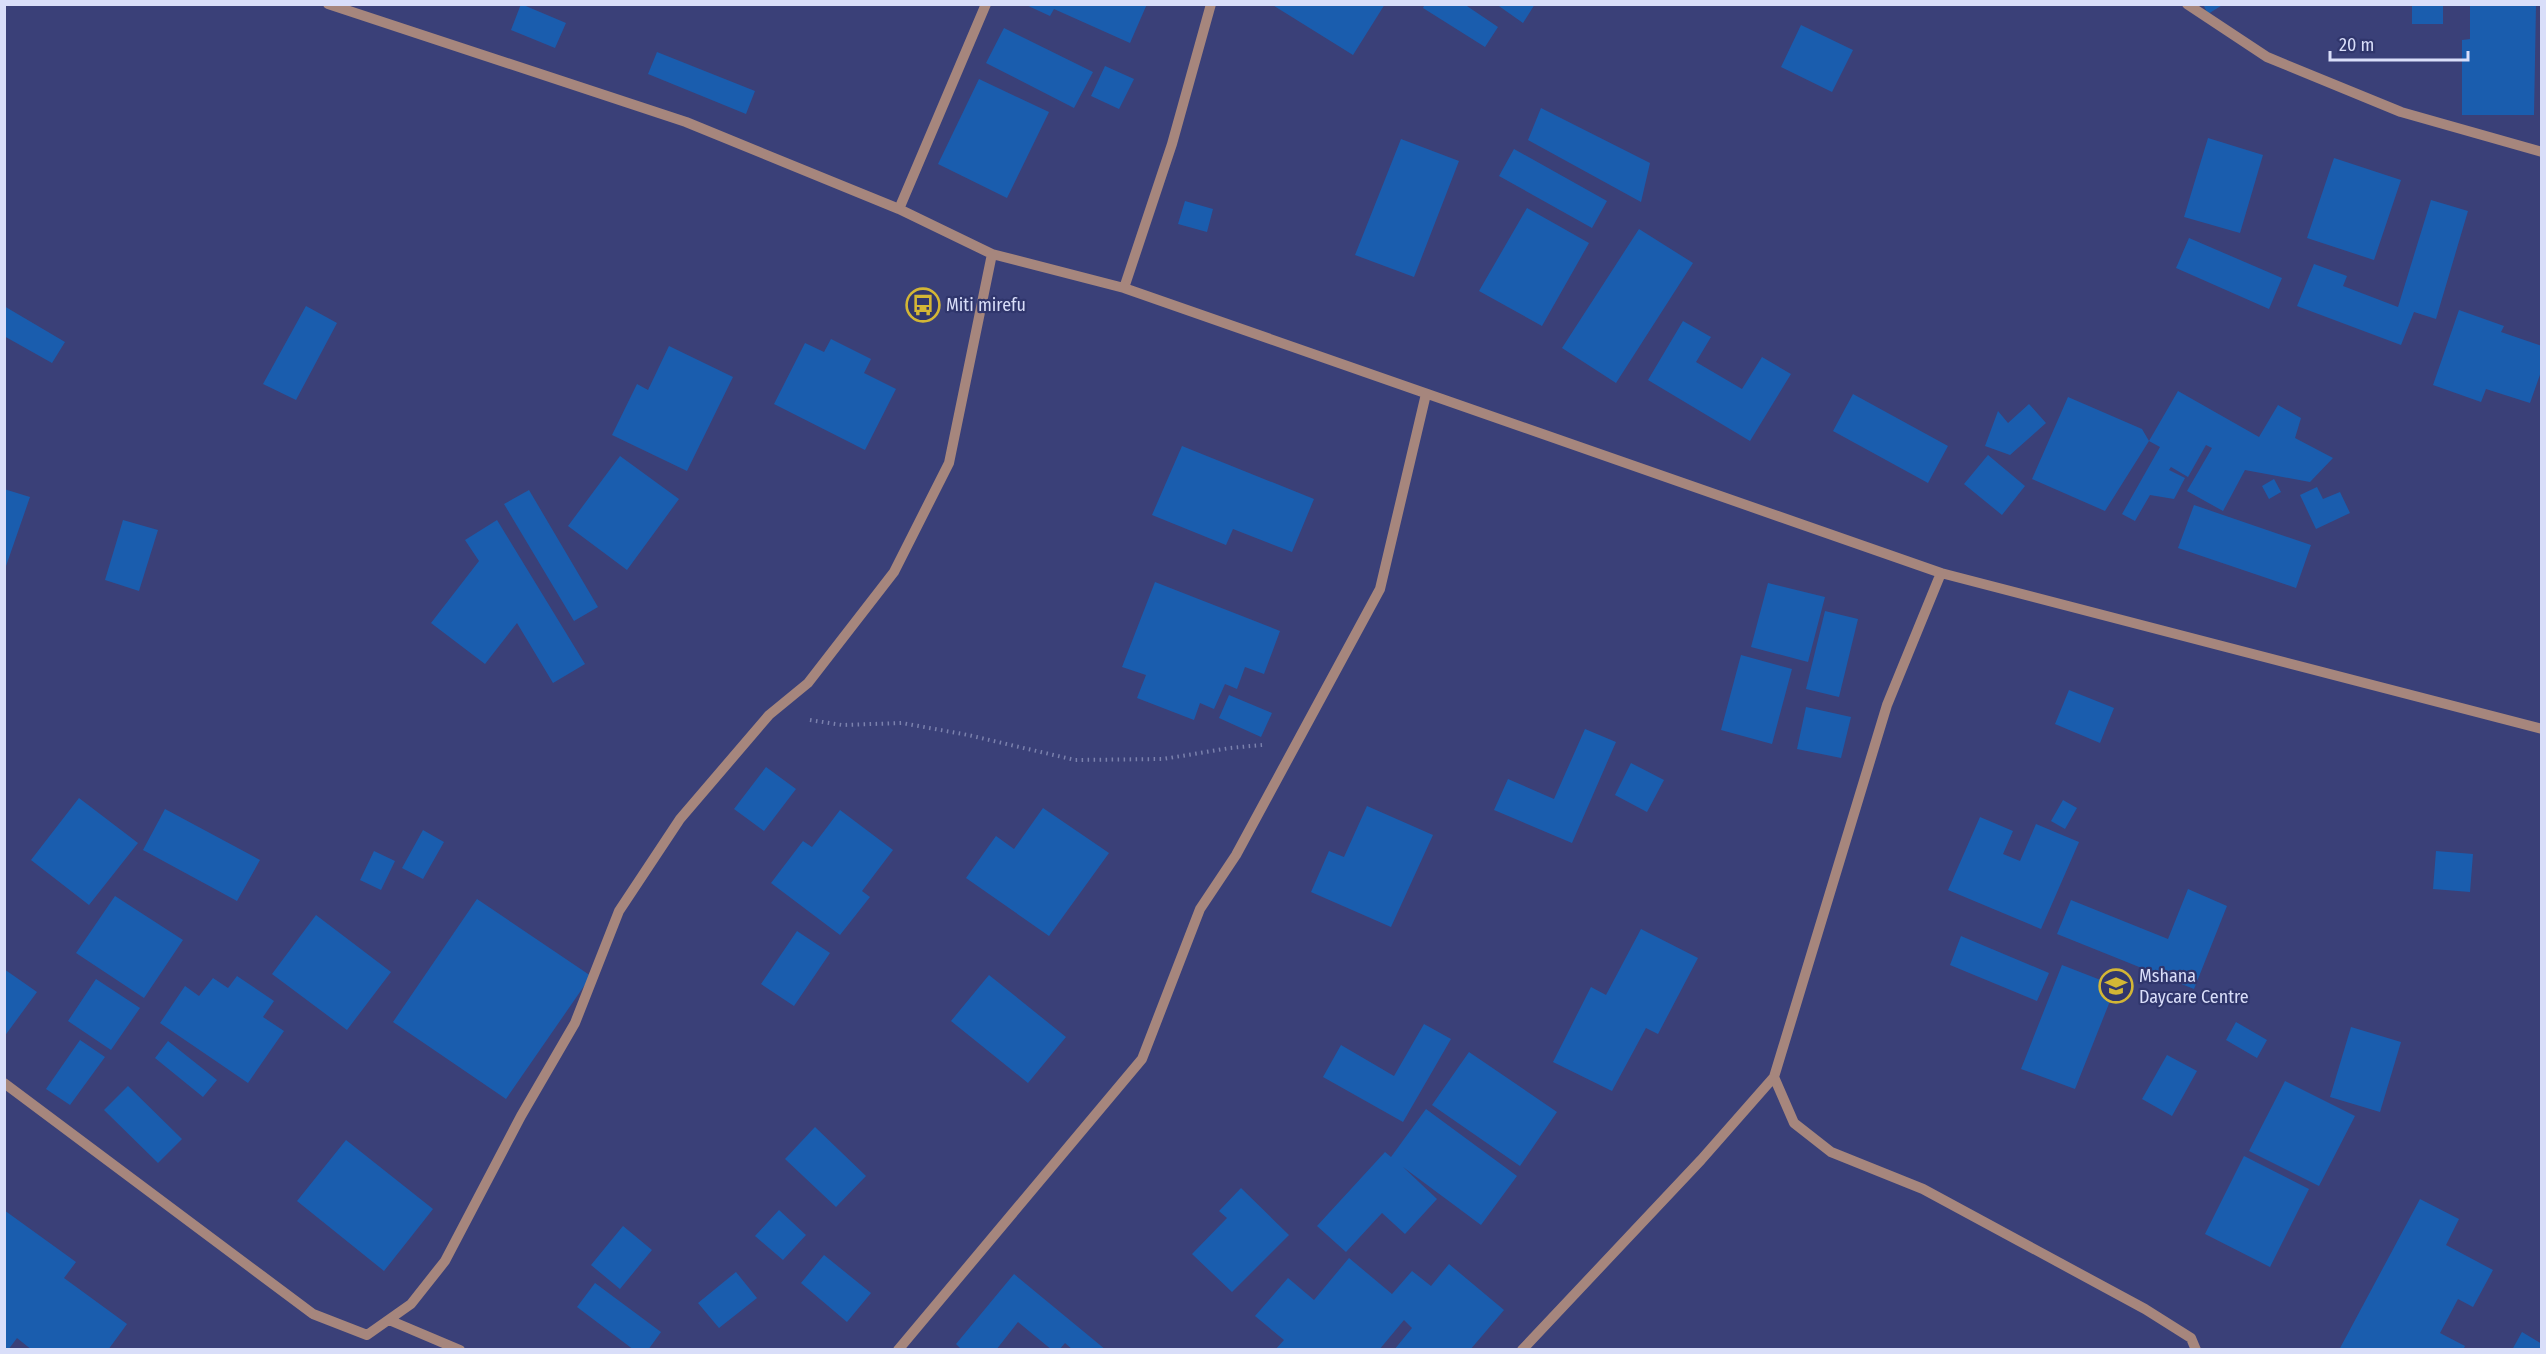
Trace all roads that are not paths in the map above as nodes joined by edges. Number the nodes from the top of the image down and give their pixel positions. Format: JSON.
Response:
{"nodes":[{"id":1,"x":328,"y":4,"type":"edge"},
{"id":2,"x":986,"y":4,"type":"edge"},
{"id":3,"x":1211,"y":4,"type":"edge"},
{"id":4,"x":2187,"y":4,"type":"edge"},
{"id":5,"x":2541,"y":152,"type":"edge"},
{"id":6,"x":899,"y":209,"type":"junction"},
{"id":7,"x":992,"y":254,"type":"junction"},
{"id":8,"x":1124,"y":288,"type":"junction"},
{"id":9,"x":1426,"y":394,"type":"junction"},
{"id":10,"x":1941,"y":573,"type":"junction"},
{"id":11,"x":2541,"y":729,"type":"edge"},
{"id":12,"x":1774,"y":1077,"type":"junction"},
{"id":13,"x":4,"y":1083,"type":"edge"},
{"id":14,"x":389,"y":1320,"type":"junction"},
{"id":15,"x":460,"y":1350,"type":"edge"},
{"id":16,"x":898,"y":1350,"type":"edge"},
{"id":17,"x":1522,"y":1350,"type":"edge"},
{"id":18,"x":2196,"y":1350,"type":"edge"}],
"edges":[{"from":1,"to":6,"type":"street"},
{"from":2,"to":6,"type":"street"},
{"from":3,"to":8,"type":"street"},
{"from":4,"to":5,"type":"street"},
{"from":6,"to":7,"type":"street"},
{"from":7,"to":8,"type":"street"},
{"from":7,"to":14,"type":"street"},
{"from":8,"to":9,"type":"street"},
{"from":9,"to":10,"type":"street"},
{"from":9,"to":16,"type":"street"},
{"from":10,"to":11,"type":"street"},
{"from":10,"to":12,"type":"street"},
{"from":12,"to":17,"type":"street"},
{"from":12,"to":18,"type":"street"},
{"from":13,"to":14,"type":"street"},
{"from":14,"to":15,"type":"street"}]}
